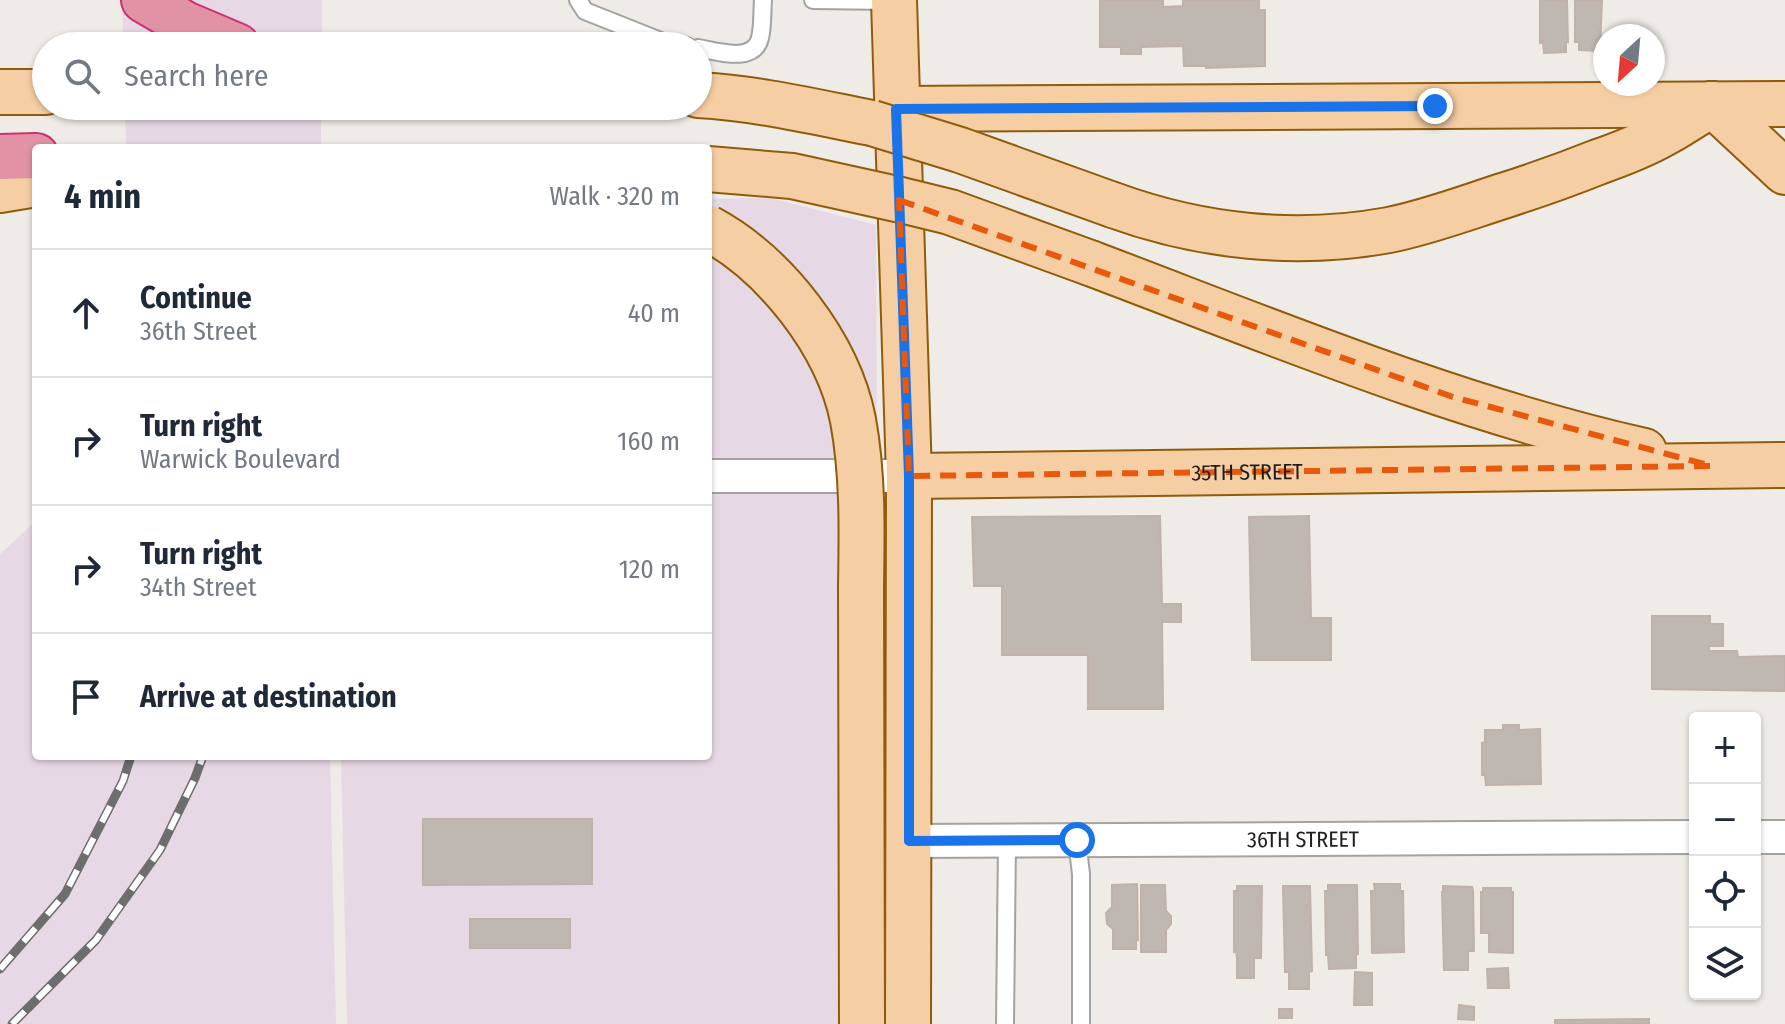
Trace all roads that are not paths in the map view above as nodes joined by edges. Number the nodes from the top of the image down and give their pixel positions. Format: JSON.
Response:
{"nodes":[{"id":1,"x":144,"y":0,"type":"edge"},
{"id":2,"x":578,"y":0,"type":"edge"},
{"id":3,"x":763,"y":0,"type":"edge"},
{"id":4,"x":813,"y":0,"type":"edge"},
{"id":5,"x":894,"y":0,"type":"edge"},
{"id":6,"x":204,"y":32,"type":"edge"},
{"id":7,"x":638,"y":32,"type":"edge"},
{"id":8,"x":712,"y":50,"type":"edge"},
{"id":9,"x":0,"y":92,"type":"edge"},
{"id":10,"x":32,"y":92,"type":"edge"},
{"id":11,"x":712,"y":96,"type":"edge"},
{"id":12,"x":1712,"y":104,"type":"junction"},
{"id":13,"x":1785,"y":104,"type":"edge"},
{"id":14,"x":896,"y":109,"type":"junction"},
{"id":15,"x":32,"y":156,"type":"edge"},
{"id":16,"x":0,"y":157,"type":"edge"},
{"id":17,"x":712,"y":169,"type":"edge"},
{"id":18,"x":1785,"y":172,"type":"edge"},
{"id":19,"x":32,"y":185,"type":"edge"},
{"id":20,"x":0,"y":190,"type":"edge"},
{"id":21,"x":712,"y":231,"type":"edge"},
{"id":22,"x":1785,"y":465,"type":"edge"},
{"id":23,"x":1712,"y":466,"type":"junction"},
{"id":24,"x":712,"y":476,"type":"edge"},
{"id":25,"x":909,"y":476,"type":"junction"},
{"id":26,"x":1689,"y":837,"type":"edge"},
{"id":27,"x":1761,"y":837,"type":"edge"},
{"id":28,"x":1785,"y":837,"type":"edge"},
{"id":29,"x":1077,"y":840,"type":"junction"},
{"id":30,"x":909,"y":841,"type":"junction"},
{"id":31,"x":1007,"y":841,"type":"junction"},
{"id":32,"x":862,"y":1024,"type":"edge"},
{"id":33,"x":908,"y":1024,"type":"edge"},
{"id":34,"x":1005,"y":1024,"type":"edge"},
{"id":35,"x":1081,"y":1024,"type":"edge"}],
"edges":[{"from":1,"to":6,"type":"highway"},
{"from":2,"to":7,"type":"lane"},
{"from":3,"to":8,"type":"lane"},
{"from":4,"to":5,"type":"lane"},
{"from":5,"to":14,"type":"main road"},
{"from":9,"to":10,"type":"main road"},
{"from":11,"to":12,"type":"main road","bridge":true},
{"from":12,"to":13,"type":"main road"},
{"from":12,"to":14,"type":"main road"},
{"from":12,"to":18,"type":"main road"},
{"from":14,"to":25,"type":"main road"},
{"from":15,"to":16,"type":"highway"},
{"from":17,"to":23,"type":"main road","bridge":true},
{"from":19,"to":20,"type":"main road"},
{"from":21,"to":32,"type":"main road","bridge":true},
{"from":22,"to":23,"type":"main road","name":"35TH STREET"},
{"from":23,"to":25,"type":"main road","name":"35TH STREET"},
{"from":24,"to":25,"type":"street","name":"35TH STREET"},
{"from":25,"to":30,"type":"main road"},
{"from":26,"to":29,"type":"street","name":"36TH STREET"},
{"from":27,"to":28,"type":"street"},
{"from":29,"to":31,"type":"street","name":"36TH STREET"},
{"from":29,"to":35,"type":"lane"},
{"from":30,"to":31,"type":"street","name":"36TH STREET"},
{"from":30,"to":33,"type":"main road"},
{"from":31,"to":34,"type":"lane"}]}
